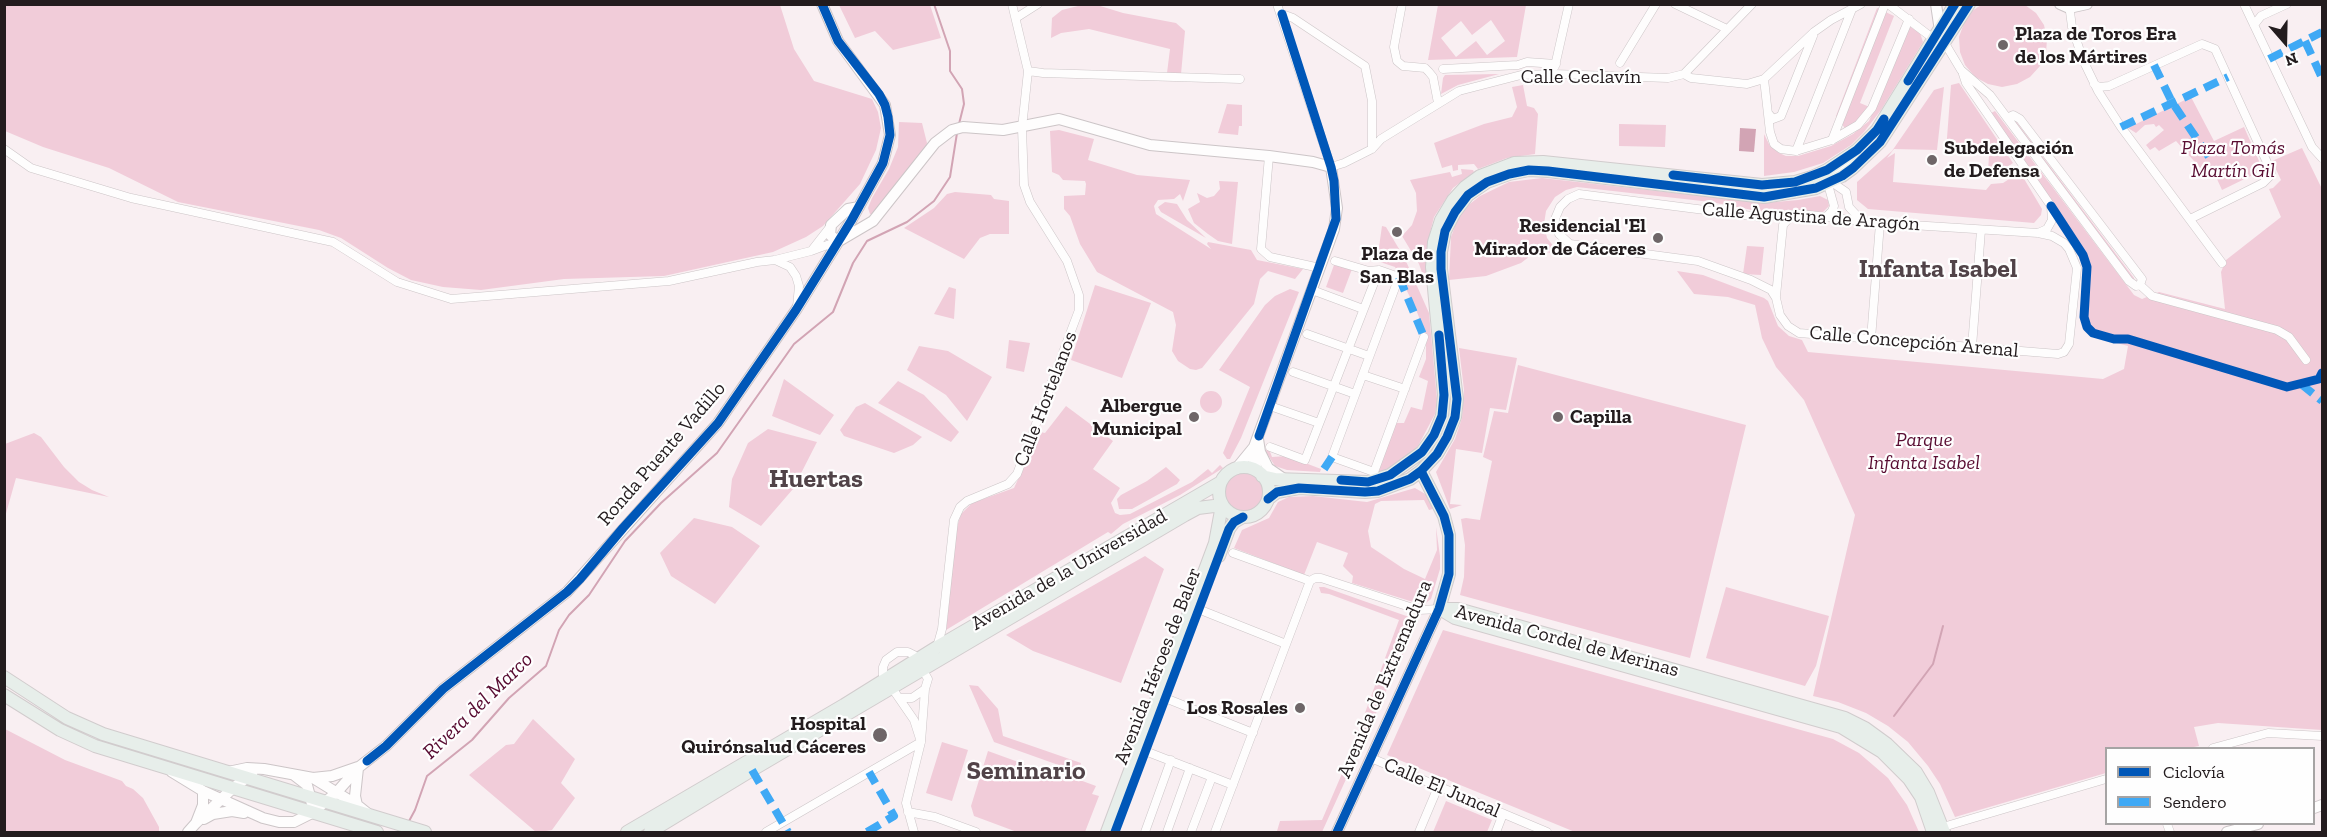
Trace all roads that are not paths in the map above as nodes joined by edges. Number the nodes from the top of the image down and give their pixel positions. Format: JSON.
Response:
{"nodes":[{"id":1,"x":822,"y":4,"type":"edge"},
{"id":2,"x":1012,"y":4,"type":"edge"},
{"id":3,"x":1038,"y":4,"type":"edge"},
{"id":4,"x":1277,"y":4,"type":"edge"},
{"id":5,"x":1402,"y":4,"type":"edge"},
{"id":6,"x":1569,"y":4,"type":"edge"},
{"id":7,"x":1656,"y":4,"type":"edge"},
{"id":8,"x":1675,"y":4,"type":"edge"},
{"id":9,"x":1752,"y":4,"type":"edge"},
{"id":10,"x":1861,"y":4,"type":"edge"},
{"id":11,"x":1887,"y":4,"type":"edge"},
{"id":12,"x":1936,"y":4,"type":"edge"},
{"id":13,"x":1951,"y":4,"type":"edge"},
{"id":14,"x":1969,"y":4,"type":"edge"},
{"id":15,"x":2087,"y":4,"type":"edge"},
{"id":16,"x":2287,"y":4,"type":"edge"},
{"id":17,"x":2066,"y":6,"type":"edge"},
{"id":18,"x":2245,"y":7,"type":"edge"},
{"id":19,"x":1852,"y":9,"type":"junction"},
{"id":20,"x":1282,"y":14,"type":"junction"},
{"id":21,"x":2261,"y":16,"type":"junction"},
{"id":22,"x":1016,"y":18,"type":"junction"},
{"id":23,"x":1909,"y":19,"type":"junction"},
{"id":24,"x":2254,"y":25,"type":"junction"},
{"id":25,"x":1727,"y":29,"type":"junction"},
{"id":26,"x":1814,"y":32,"type":"junction"},
{"id":27,"x":1939,"y":38,"type":"junction"},
{"id":28,"x":1620,"y":63,"type":"dead end"},
{"id":29,"x":1556,"y":64,"type":"junction"},
{"id":30,"x":1518,"y":65,"type":"junction"},
{"id":31,"x":1443,"y":69,"type":"dead end"},
{"id":32,"x":1961,"y":70,"type":"junction"},
{"id":33,"x":1028,"y":71,"type":"junction"},
{"id":34,"x":1554,"y":74,"type":"junction"},
{"id":35,"x":1684,"y":74,"type":"junction"},
{"id":36,"x":1521,"y":75,"type":"junction"},
{"id":37,"x":1240,"y":79,"type":"dead end"},
{"id":38,"x":1764,"y":79,"type":"junction"},
{"id":39,"x":2094,"y":84,"type":"junction"},
{"id":40,"x":2109,"y":86,"type":"junction"},
{"id":41,"x":2103,"y":99,"type":"junction"},
{"id":42,"x":1438,"y":103,"type":"junction"},
{"id":43,"x":1767,"y":112,"type":"junction"},
{"id":44,"x":1022,"y":128,"type":"junction"},
{"id":45,"x":1877,"y":130,"type":"junction"},
{"id":46,"x":1833,"y":140,"type":"junction"},
{"id":47,"x":1372,"y":148,"type":"junction"},
{"id":48,"x":4,"y":149,"type":"edge"},
{"id":49,"x":1796,"y":151,"type":"junction"},
{"id":50,"x":1269,"y":156,"type":"junction"},
{"id":51,"x":2319,"y":156,"type":"edge"},
{"id":52,"x":1331,"y":167,"type":"junction"},
{"id":53,"x":1853,"y":168,"type":"junction"},
{"id":54,"x":1831,"y":182,"type":"junction"},
{"id":55,"x":1775,"y":184,"type":"junction"},
{"id":56,"x":1816,"y":188,"type":"junction"},
{"id":57,"x":1846,"y":192,"type":"junction"},
{"id":58,"x":1833,"y":197,"type":"junction"},
{"id":59,"x":1792,"y":215,"type":"junction"},
{"id":60,"x":863,"y":216,"type":"junction"},
{"id":61,"x":1826,"y":217,"type":"junction"},
{"id":62,"x":2190,"y":219,"type":"junction"},
{"id":63,"x":1861,"y":220,"type":"junction"},
{"id":64,"x":1880,"y":223,"type":"junction"},
{"id":65,"x":831,"y":225,"type":"junction"},
{"id":66,"x":1981,"y":230,"type":"junction"},
{"id":67,"x":2038,"y":233,"type":"junction"},
{"id":68,"x":838,"y":241,"type":"junction"},
{"id":69,"x":811,"y":251,"type":"junction"},
{"id":70,"x":776,"y":260,"type":"junction"},
{"id":71,"x":1335,"y":261,"type":"dead end"},
{"id":72,"x":2222,"y":263,"type":"dead end"},
{"id":73,"x":1320,"y":268,"type":"junction"},
{"id":74,"x":1378,"y":270,"type":"junction"},
{"id":75,"x":1312,"y":290,"type":"junction"},
{"id":76,"x":1776,"y":298,"type":"junction"},
{"id":77,"x":1363,"y":309,"type":"junction"},
{"id":78,"x":796,"y":310,"type":"junction"},
{"id":79,"x":1307,"y":334,"type":"dead end"},
{"id":80,"x":1424,"y":337,"type":"dead end"},
{"id":81,"x":1871,"y":339,"type":"junction"},
{"id":82,"x":1972,"y":347,"type":"junction"},
{"id":83,"x":1347,"y":349,"type":"junction"},
{"id":84,"x":2067,"y":349,"type":"joint"},
{"id":85,"x":1369,"y":356,"type":"junction"},
{"id":86,"x":2306,"y":360,"type":"dead end"},
{"id":87,"x":1293,"y":372,"type":"dead end"},
{"id":88,"x":1363,"y":375,"type":"junction"},
{"id":89,"x":1333,"y":386,"type":"junction"},
{"id":90,"x":1405,"y":389,"type":"junction"},
{"id":91,"x":1355,"y":394,"type":"junction"},
{"id":92,"x":1270,"y":406,"type":"junction"},
{"id":93,"x":1442,"y":416,"type":"junction"},
{"id":94,"x":1319,"y":423,"type":"junction"},
{"id":95,"x":1256,"y":443,"type":"junction"},
{"id":96,"x":1270,"y":447,"type":"dead end"},
{"id":97,"x":1236,"y":469,"type":"junction"},
{"id":98,"x":1421,"y":471,"type":"junction"},
{"id":99,"x":1260,"y":474,"type":"junction"},
{"id":100,"x":1371,"y":477,"type":"junction"},
{"id":101,"x":1221,"y":482,"type":"junction"},
{"id":102,"x":1288,"y":483,"type":"junction"},
{"id":103,"x":1268,"y":499,"type":"junction"},
{"id":104,"x":1222,"y":505,"type":"junction"},
{"id":105,"x":1188,"y":514,"type":"junction"},
{"id":106,"x":1243,"y":517,"type":"junction"},
{"id":107,"x":1218,"y":531,"type":"junction"},
{"id":108,"x":1233,"y":553,"type":"dead end"},
{"id":109,"x":1310,"y":581,"type":"junction"},
{"id":110,"x":1198,"y":609,"type":"junction"},
{"id":111,"x":1439,"y":609,"type":"junction"},
{"id":112,"x":1286,"y":644,"type":"junction"},
{"id":113,"x":937,"y":647,"type":"junction"},
{"id":114,"x":921,"y":664,"type":"junction"},
{"id":115,"x":4,"y":677,"type":"edge"},
{"id":116,"x":892,"y":688,"type":"junction"},
{"id":117,"x":925,"y":689,"type":"junction"},
{"id":118,"x":4,"y":694,"type":"edge"},
{"id":119,"x":1165,"y":698,"type":"junction"},
{"id":120,"x":1253,"y":733,"type":"junction"},
{"id":121,"x":2322,"y":736,"type":"edge"},
{"id":122,"x":921,"y":742,"type":"junction"},
{"id":123,"x":2217,"y":747,"type":"edge"},
{"id":124,"x":1145,"y":751,"type":"junction"},
{"id":125,"x":1371,"y":758,"type":"junction"},
{"id":126,"x":1171,"y":760,"type":"junction"},
{"id":127,"x":359,"y":767,"type":"junction"},
{"id":128,"x":1190,"y":768,"type":"junction"},
{"id":129,"x":167,"y":769,"type":"junction"},
{"id":130,"x":264,"y":769,"type":"junction"},
{"id":131,"x":228,"y":772,"type":"junction"},
{"id":132,"x":290,"y":773,"type":"junction"},
{"id":133,"x":313,"y":777,"type":"junction"},
{"id":134,"x":1212,"y":777,"type":"junction"},
{"id":135,"x":246,"y":778,"type":"junction"},
{"id":136,"x":2105,"y":779,"type":"edge"},
{"id":137,"x":1233,"y":785,"type":"junction"},
{"id":138,"x":1438,"y":787,"type":"junction"},
{"id":139,"x":233,"y":788,"type":"junction"},
{"id":140,"x":203,"y":791,"type":"junction"},
{"id":141,"x":247,"y":792,"type":"junction"},
{"id":142,"x":337,"y":792,"type":"junction"},
{"id":143,"x":312,"y":798,"type":"junction"},
{"id":144,"x":222,"y":799,"type":"junction"},
{"id":145,"x":326,"y":802,"type":"junction"},
{"id":146,"x":357,"y":805,"type":"junction"},
{"id":147,"x":908,"y":812,"type":"junction"},
{"id":148,"x":312,"y":813,"type":"junction"},
{"id":149,"x":254,"y":814,"type":"junction"},
{"id":150,"x":1503,"y":814,"type":"junction"},
{"id":151,"x":372,"y":816,"type":"junction"},
{"id":152,"x":330,"y":818,"type":"junction"},
{"id":153,"x":294,"y":822,"type":"junction"},
{"id":154,"x":196,"y":823,"type":"junction"},
{"id":155,"x":2254,"y":825,"type":"edge"},
{"id":156,"x":668,"y":827,"type":"edge"},
{"id":157,"x":961,"y":830,"type":"edge"},
{"id":158,"x":1940,"y":831,"type":"edge"},
{"id":159,"x":188,"y":832,"type":"edge"},
{"id":160,"x":374,"y":832,"type":"edge"},
{"id":161,"x":425,"y":832,"type":"edge"},
{"id":162,"x":627,"y":832,"type":"edge"},
{"id":163,"x":650,"y":832,"type":"edge"},
{"id":164,"x":766,"y":832,"type":"edge"},
{"id":165,"x":914,"y":832,"type":"edge"},
{"id":166,"x":976,"y":832,"type":"edge"},
{"id":167,"x":1107,"y":832,"type":"edge"},
{"id":168,"x":1115,"y":832,"type":"edge"},
{"id":169,"x":1145,"y":832,"type":"edge"},
{"id":170,"x":1167,"y":832,"type":"edge"},
{"id":171,"x":1191,"y":832,"type":"edge"},
{"id":172,"x":1215,"y":832,"type":"edge"},
{"id":173,"x":1337,"y":832,"type":"edge"},
{"id":174,"x":1419,"y":832,"type":"edge"},
{"id":175,"x":1496,"y":832,"type":"edge"},
{"id":176,"x":1546,"y":832,"type":"edge"},
{"id":177,"x":2227,"y":832,"type":"edge"}],
"edges":[{"from":1,"to":60,"type":"main road","name":"Ronda Puente Vadillo"},
{"from":2,"to":22,"type":"street","name":"Calle Hortelanos"},
{"from":3,"to":22,"type":"street"},
{"from":4,"to":20,"type":"street"},
{"from":5,"to":42,"type":"street"},
{"from":6,"to":29,"type":"street"},
{"from":7,"to":28,"type":"street"},
{"from":8,"to":25,"type":"street"},
{"from":9,"to":25,"type":"street"},
{"from":10,"to":19,"type":"street"},
{"from":11,"to":23,"type":"street"},
{"from":11,"to":46,"type":"street"},
{"from":12,"to":27,"type":"main road"},
{"from":13,"to":27,"type":"main road"},
{"from":14,"to":27,"type":"main road"},
{"from":15,"to":17,"type":"main road"},
{"from":16,"to":21,"type":"street"},
{"from":17,"to":39,"type":"street"},
{"from":18,"to":21,"type":"street"},
{"from":18,"to":24,"type":"street"},
{"from":19,"to":26,"type":"street"},
{"from":19,"to":49,"type":"street"},
{"from":20,"to":47,"type":"street"},
{"from":20,"to":52,"type":"street"},
{"from":21,"to":24,"type":"street"},
{"from":22,"to":33,"type":"street","name":"Calle Hortelanos"},
{"from":23,"to":27,"type":"street"},
{"from":23,"to":46,"type":"street"},
{"from":24,"to":51,"type":"street"},
{"from":25,"to":35,"type":"street"},
{"from":26,"to":38,"type":"street"},
{"from":26,"to":43,"type":"street"},
{"from":27,"to":32,"type":"street"},
{"from":27,"to":45,"type":"main road"},
{"from":27,"to":53,"type":"main road"},
{"from":29,"to":30,"type":"street"},
{"from":29,"to":34,"type":"street"},
{"from":30,"to":31,"type":"street"},
{"from":30,"to":36,"type":"street"},
{"from":32,"to":67,"type":"street"},
{"from":32,"to":86,"type":"street"},
{"from":33,"to":37,"type":"street"},
{"from":33,"to":44,"type":"street","name":"Calle Hortelanos"},
{"from":34,"to":35,"type":"street","name":"Calle Ceclavín"},
{"from":34,"to":36,"type":"street","name":"Calle Ceclavín"},
{"from":35,"to":38,"type":"street","name":"Calle Ceclavín"},
{"from":36,"to":42,"type":"street","name":"Calle Ceclavín"},
{"from":38,"to":43,"type":"street"},
{"from":39,"to":40,"type":"street"},
{"from":39,"to":41,"type":"street"},
{"from":40,"to":41,"type":"street"},
{"from":40,"to":62,"type":"street"},
{"from":41,"to":62,"type":"street"},
{"from":42,"to":47,"type":"street","name":"Calle Ceclavín"},
{"from":43,"to":49,"type":"street"},
{"from":44,"to":50,"type":"main road"},
{"from":44,"to":60,"type":"main road"},
{"from":44,"to":113,"type":"street","name":"Calle Hortelanos"},
{"from":45,"to":54,"type":"street"},
{"from":45,"to":55,"type":"main road"},
{"from":46,"to":49,"type":"street"},
{"from":47,"to":52,"type":"street","name":"Calle Ceclavín"},
{"from":48,"to":70,"type":"street"},
{"from":50,"to":52,"type":"main road"},
{"from":50,"to":73,"type":"street"},
{"from":52,"to":73,"type":"main road"},
{"from":53,"to":54,"type":"main road"},
{"from":53,"to":57,"type":"street"},
{"from":54,"to":55,"type":"street"},
{"from":54,"to":56,"type":"main road"},
{"from":54,"to":57,"type":"street"},
{"from":54,"to":58,"type":"street"},
{"from":55,"to":93,"type":"main road"},
{"from":56,"to":58,"type":"street"},
{"from":56,"to":98,"type":"main road"},
{"from":57,"to":63,"type":"street"},
{"from":58,"to":61,"type":"street"},
{"from":59,"to":61,"type":"street","name":"Calle Agustina de Aragón"},
{"from":59,"to":76,"type":"street"},
{"from":59,"to":76,"type":"street","name":"Calle Agustina de Aragón"},
{"from":60,"to":65,"type":"main road"},
{"from":60,"to":68,"type":"main road","name":"Ronda Puente Vadillo"},
{"from":60,"to":68,"type":"main road"},
{"from":61,"to":63,"type":"street","name":"Calle Agustina de Aragón"},
{"from":62,"to":72,"type":"street"},
{"from":63,"to":64,"type":"street","name":"Calle Agustina de Aragón"},
{"from":64,"to":66,"type":"street","name":"Calle Agustina de Aragón"},
{"from":64,"to":81,"type":"street"},
{"from":65,"to":68,"type":"main road"},
{"from":65,"to":69,"type":"street"},
{"from":66,"to":67,"type":"street","name":"Calle Agustina de Aragón"},
{"from":66,"to":82,"type":"street"},
{"from":67,"to":84,"type":"street","name":"Calle Agustina de Aragón"},
{"from":68,"to":69,"type":"street"},
{"from":68,"to":78,"type":"main road","name":"Ronda Puente Vadillo"},
{"from":69,"to":70,"type":"street"},
{"from":70,"to":78,"type":"street"},
{"from":71,"to":74,"type":"street"},
{"from":73,"to":75,"type":"main road"},
{"from":74,"to":77,"type":"street"},
{"from":74,"to":85,"type":"street"},
{"from":75,"to":77,"type":"street"},
{"from":75,"to":92,"type":"main road"},
{"from":76,"to":81,"type":"street","name":"Calle Concepción Arenal"},
{"from":77,"to":83,"type":"street"},
{"from":78,"to":127,"type":"main road","name":"Ronda Puente Vadillo"},
{"from":79,"to":83,"type":"street"},
{"from":80,"to":90,"type":"street"},
{"from":81,"to":82,"type":"street","name":"Calle Concepción Arenal"},
{"from":82,"to":84,"type":"street","name":"Calle Concepción Arenal"},
{"from":83,"to":85,"type":"street"},
{"from":83,"to":89,"type":"street"},
{"from":85,"to":88,"type":"street"},
{"from":87,"to":89,"type":"street"},
{"from":88,"to":90,"type":"street"},
{"from":88,"to":91,"type":"street"},
{"from":89,"to":91,"type":"street"},
{"from":89,"to":94,"type":"street"},
{"from":90,"to":100,"type":"street"},
{"from":91,"to":100,"type":"street"},
{"from":92,"to":94,"type":"street"},
{"from":92,"to":95,"type":"main road"},
{"from":93,"to":98,"type":"main road"},
{"from":93,"to":100,"type":"main road"},
{"from":94,"to":96,"type":"street"},
{"from":95,"to":97,"type":"main road"},
{"from":95,"to":99,"type":"main road"},
{"from":95,"to":102,"type":"main road"},
{"from":97,"to":99,"type":"main road"},
{"from":97,"to":101,"type":"main road"},
{"from":98,"to":100,"type":"main road"},
{"from":98,"to":102,"type":"main road"},
{"from":98,"to":111,"type":"main road","name":"Avenida de Extremadura"},
{"from":99,"to":102,"type":"main road"},
{"from":99,"to":103,"type":"main road"},
{"from":100,"to":102,"type":"main road"},
{"from":101,"to":104,"type":"main road"},
{"from":101,"to":113,"type":"main road","name":"Avenida de la Universidad"},
{"from":102,"to":103,"type":"main road"},
{"from":103,"to":106,"type":"main road"},
{"from":104,"to":105,"type":"main road","name":"Avenida de la Universidad"},
{"from":104,"to":106,"type":"main road"},
{"from":104,"to":107,"type":"main road","name":"Avenida Héroes de Baler"},
{"from":105,"to":107,"type":"main road"},
{"from":105,"to":114,"type":"main road","name":"Avenida de la Universidad"},
{"from":106,"to":110,"type":"main road","name":"Avenida Héroes de Baler"},
{"from":107,"to":167,"type":"main road","name":"Avenida Héroes de Baler"},
{"from":108,"to":109,"type":"street"},
{"from":109,"to":111,"type":"street"},
{"from":109,"to":112,"type":"street"},
{"from":110,"to":112,"type":"street"},
{"from":110,"to":119,"type":"main road","name":"Avenida Héroes de Baler"},
{"from":111,"to":125,"type":"main road","name":"Avenida de Extremadura"},
{"from":111,"to":158,"type":"main road","name":"Avenida Cordel de Merinas"},
{"from":112,"to":120,"type":"street"},
{"from":113,"to":114,"type":"main road","name":"Avenida de la Universidad"},
{"from":114,"to":116,"type":"main road","name":"Avenida de la Universidad"},
{"from":114,"to":117,"type":"street"},
{"from":115,"to":131,"type":"main road"},
{"from":116,"to":117,"type":"street","name":"Avenida de la Universidad"},
{"from":116,"to":122,"type":"street"},
{"from":116,"to":156,"type":"main road","name":"Avenida de la Universidad"},
{"from":116,"to":162,"type":"main road","name":"Avenida de la Universidad"},
{"from":117,"to":122,"type":"street"},
{"from":118,"to":129,"type":"main road"},
{"from":119,"to":120,"type":"street"},
{"from":119,"to":124,"type":"main road","name":"Avenida Héroes de Baler"},
{"from":120,"to":137,"type":"street"},
{"from":121,"to":123,"type":"street"},
{"from":122,"to":147,"type":"street"},
{"from":122,"to":164,"type":"street"},
{"from":124,"to":126,"type":"street"},
{"from":124,"to":168,"type":"main road","name":"Avenida Héroes de Baler"},
{"from":125,"to":138,"type":"street","name":"Calle El Juncal"},
{"from":125,"to":173,"type":"main road","name":"Avenida de Extremadura"},
{"from":126,"to":128,"type":"street"},
{"from":126,"to":169,"type":"street"},
{"from":127,"to":133,"type":"main road","name":"Ronda Puente Vadillo"},
{"from":127,"to":142,"type":"main road","name":"Ronda Puente Vadillo"},
{"from":127,"to":146,"type":"main road"},
{"from":128,"to":134,"type":"street"},
{"from":128,"to":170,"type":"street"},
{"from":129,"to":139,"type":"main road"},
{"from":129,"to":140,"type":"main road"},
{"from":130,"to":131,"type":"main road","name":"Ronda Puente Vadillo"},
{"from":130,"to":132,"type":"main road","name":"Ronda Puente Vadillo"},
{"from":130,"to":135,"type":"main road"},
{"from":131,"to":135,"type":"main road"},
{"from":132,"to":133,"type":"main road","name":"Ronda Puente Vadillo"},
{"from":132,"to":143,"type":"main road"},
{"from":133,"to":142,"type":"main road","name":"Ronda Puente Vadillo"},
{"from":134,"to":137,"type":"street"},
{"from":134,"to":171,"type":"street"},
{"from":135,"to":139,"type":"main road"},
{"from":135,"to":141,"type":"main road"},
{"from":135,"to":143,"type":"main road"},
{"from":136,"to":158,"type":"street"},
{"from":137,"to":172,"type":"street"},
{"from":138,"to":150,"type":"street","name":"Calle El Juncal"},
{"from":138,"to":174,"type":"street"},
{"from":139,"to":141,"type":"main road"},
{"from":139,"to":144,"type":"main road"},
{"from":140,"to":144,"type":"main road"},
{"from":140,"to":154,"type":"main road"},
{"from":141,"to":148,"type":"main road"},
{"from":141,"to":149,"type":"main road"},
{"from":142,"to":145,"type":"main road","name":"Ronda Puente Vadillo"},
{"from":142,"to":146,"type":"main road","name":"Ronda Puente Vadillo"},
{"from":143,"to":145,"type":"main road"},
{"from":143,"to":148,"type":"main road"},
{"from":144,"to":149,"type":"main road"},
{"from":144,"to":154,"type":"main road"},
{"from":145,"to":148,"type":"main road"},
{"from":145,"to":151,"type":"main road"},
{"from":146,"to":151,"type":"main road","name":"Ronda Puente Vadillo"},
{"from":147,"to":157,"type":"street"},
{"from":147,"to":165,"type":"street"},
{"from":148,"to":152,"type":"main road"},
{"from":148,"to":153,"type":"main road"},
{"from":149,"to":153,"type":"main road"},
{"from":149,"to":154,"type":"main road"},
{"from":150,"to":175,"type":"street"},
{"from":150,"to":176,"type":"street","name":"Calle El Juncal"},
{"from":151,"to":161,"type":"main road"},
{"from":152,"to":153,"type":"main road"},
{"from":152,"to":160,"type":"main road"},
{"from":154,"to":159,"type":"main road"},
{"from":155,"to":177,"type":"main road"},
{"from":156,"to":163,"type":"main road","name":"Avenida de la Universidad"},
{"from":157,"to":166,"type":"street"}]}
